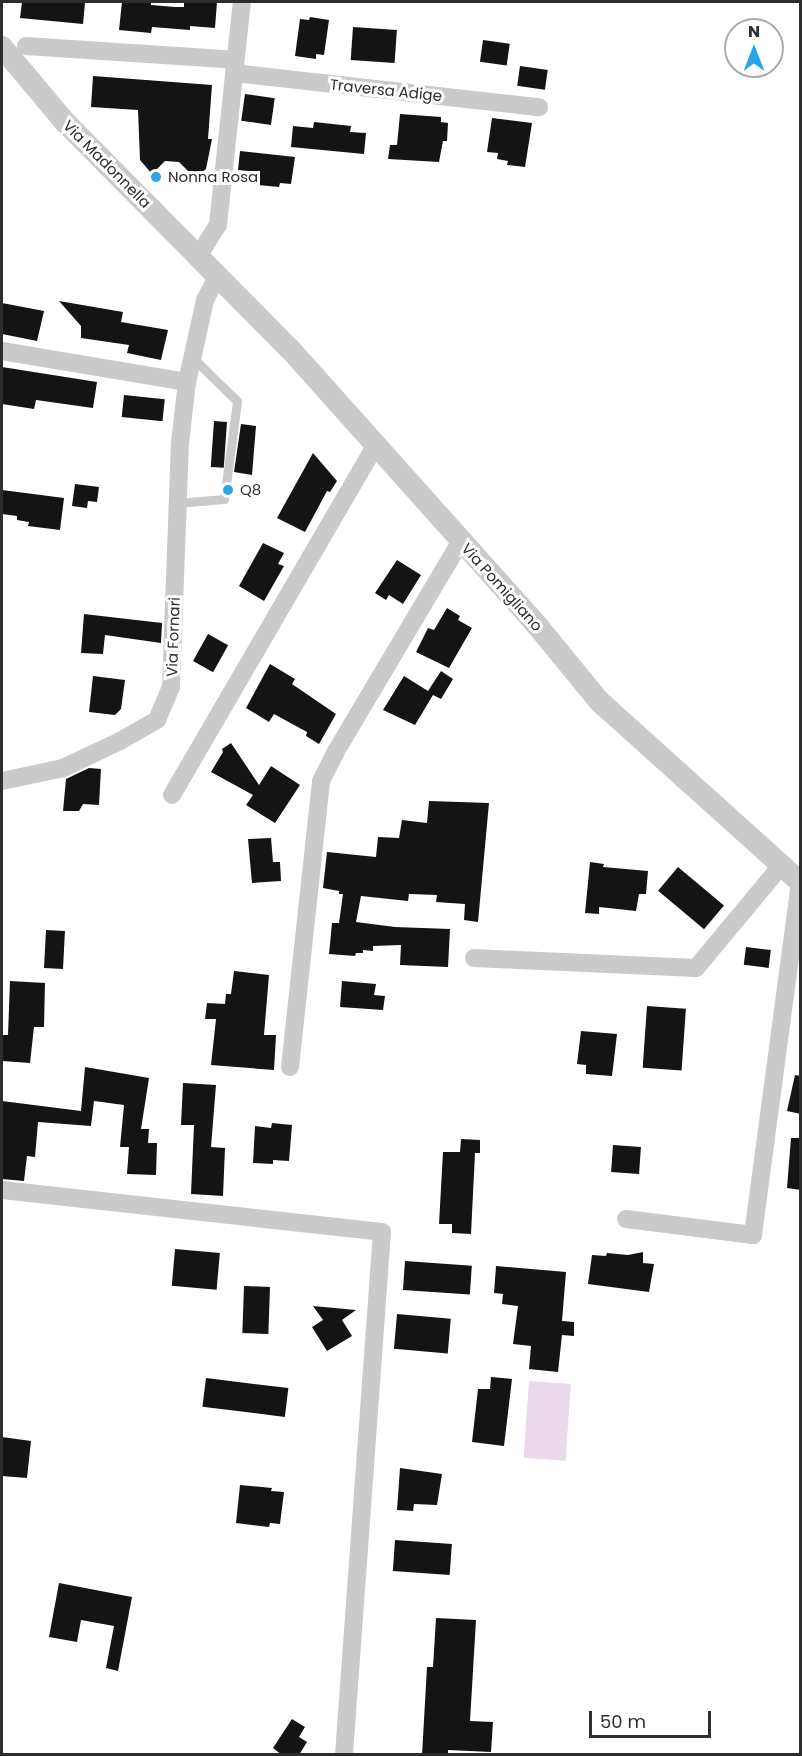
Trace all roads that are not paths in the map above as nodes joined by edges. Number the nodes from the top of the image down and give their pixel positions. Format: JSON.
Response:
{"nodes":[{"id":1,"x":242,"y":2,"type":"edge"},
{"id":2,"x":26,"y":46,"type":"dead end"},
{"id":3,"x":2,"y":47,"type":"edge"},
{"id":4,"x":235,"y":67,"type":"junction"},
{"id":5,"x":539,"y":107,"type":"dead end"},
{"id":6,"x":199,"y":255,"type":"junction"},
{"id":7,"x":218,"y":276,"type":"junction"},
{"id":8,"x":2,"y":351,"type":"edge"},
{"id":9,"x":192,"y":357,"type":"junction"},
{"id":10,"x":187,"y":382,"type":"junction"},
{"id":11,"x":376,"y":445,"type":"junction"},
{"id":12,"x":177,"y":503,"type":"junction"},
{"id":13,"x":461,"y":541,"type":"junction"},
{"id":14,"x":2,"y":781,"type":"edge"},
{"id":15,"x":172,"y":795,"type":"dead end"},
{"id":16,"x":782,"y":866,"type":"junction"},
{"id":17,"x":800,"y":882,"type":"edge"},
{"id":18,"x":474,"y":958,"type":"dead end"},
{"id":19,"x":290,"y":1067,"type":"dead end"},
{"id":20,"x":2,"y":1190,"type":"edge"},
{"id":21,"x":626,"y":1219,"type":"dead end"},
{"id":22,"x":344,"y":1755,"type":"edge"}],
"edges":[{"from":1,"to":4,"type":"street"},
{"from":2,"to":4,"type":"street","name":"Traversa Adige"},
{"from":3,"to":6,"type":"street","name":"Via Madonnella"},
{"from":4,"to":5,"type":"street","name":"Traversa Adige"},
{"from":4,"to":6,"type":"street"},
{"from":6,"to":7,"type":"street","name":"Via Madonnella"},
{"from":7,"to":9,"type":"street","name":"Via Fornari"},
{"from":7,"to":11,"type":"street","name":"Via Pomigliano"},
{"from":8,"to":10,"type":"street"},
{"from":9,"to":10,"type":"street","name":"Via Fornari"},
{"from":9,"to":12,"type":"lane"},
{"from":10,"to":12,"type":"street","name":"Via Fornari"},
{"from":11,"to":13,"type":"street","name":"Via Pomigliano"},
{"from":11,"to":15,"type":"street"},
{"from":12,"to":14,"type":"street","name":"Via Fornari"},
{"from":13,"to":16,"type":"street","name":"Via Pomigliano"},
{"from":13,"to":19,"type":"street"},
{"from":16,"to":17,"type":"street","name":"Via Pomigliano"},
{"from":16,"to":18,"type":"street"},
{"from":17,"to":21,"type":"street"},
{"from":20,"to":22,"type":"street"}]}
